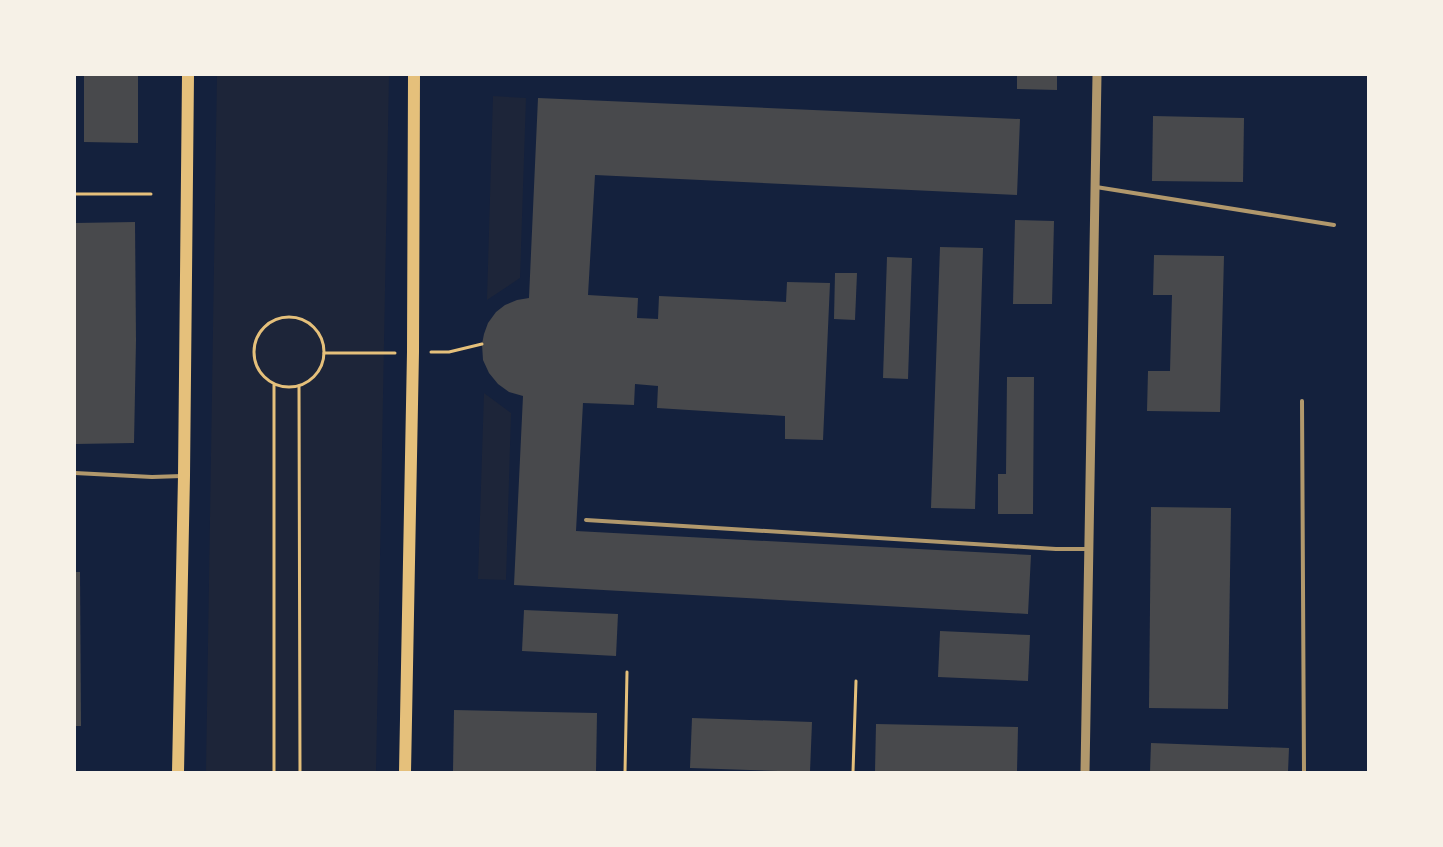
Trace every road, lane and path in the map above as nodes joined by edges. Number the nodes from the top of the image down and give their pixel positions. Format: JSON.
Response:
{"nodes":[{"id":1,"x":188,"y":75,"type":"edge"},
{"id":2,"x":414,"y":75,"type":"edge"},
{"id":3,"x":1097,"y":75,"type":"edge"},
{"id":4,"x":1096,"y":187,"type":"junction"},
{"id":5,"x":75,"y":194,"type":"edge"},
{"id":6,"x":151,"y":194,"type":"dead end"},
{"id":7,"x":1334,"y":225,"type":"dead end"},
{"id":8,"x":274,"y":385,"type":"junction"},
{"id":9,"x":299,"y":386,"type":"junction"},
{"id":10,"x":1302,"y":401,"type":"dead end"},
{"id":11,"x":75,"y":473,"type":"edge"},
{"id":12,"x":184,"y":476,"type":"junction"},
{"id":13,"x":586,"y":520,"type":"dead end"},
{"id":14,"x":1089,"y":549,"type":"junction"},
{"id":15,"x":627,"y":672,"type":"dead end"},
{"id":16,"x":856,"y":681,"type":"dead end"},
{"id":17,"x":178,"y":772,"type":"edge"},
{"id":18,"x":274,"y":772,"type":"edge"},
{"id":19,"x":300,"y":772,"type":"edge"},
{"id":20,"x":405,"y":772,"type":"edge"},
{"id":21,"x":625,"y":772,"type":"edge"},
{"id":22,"x":853,"y":772,"type":"edge"},
{"id":23,"x":1085,"y":772,"type":"edge"},
{"id":24,"x":1304,"y":772,"type":"edge"}],
"edges":[{"from":1,"to":12,"type":"main road"},
{"from":2,"to":20,"type":"main road"},
{"from":3,"to":4,"type":"street"},
{"from":4,"to":7,"type":"lane"},
{"from":4,"to":14,"type":"street"},
{"from":5,"to":6,"type":"path"},
{"from":8,"to":9,"type":"path"},
{"from":8,"to":9,"type":"path"},
{"from":8,"to":18,"type":"path"},
{"from":9,"to":19,"type":"path"},
{"from":10,"to":24,"type":"lane"},
{"from":11,"to":12,"type":"lane"},
{"from":12,"to":17,"type":"main road"},
{"from":13,"to":14,"type":"lane"},
{"from":14,"to":23,"type":"street"},
{"from":15,"to":21,"type":"path"},
{"from":16,"to":22,"type":"path"}]}
